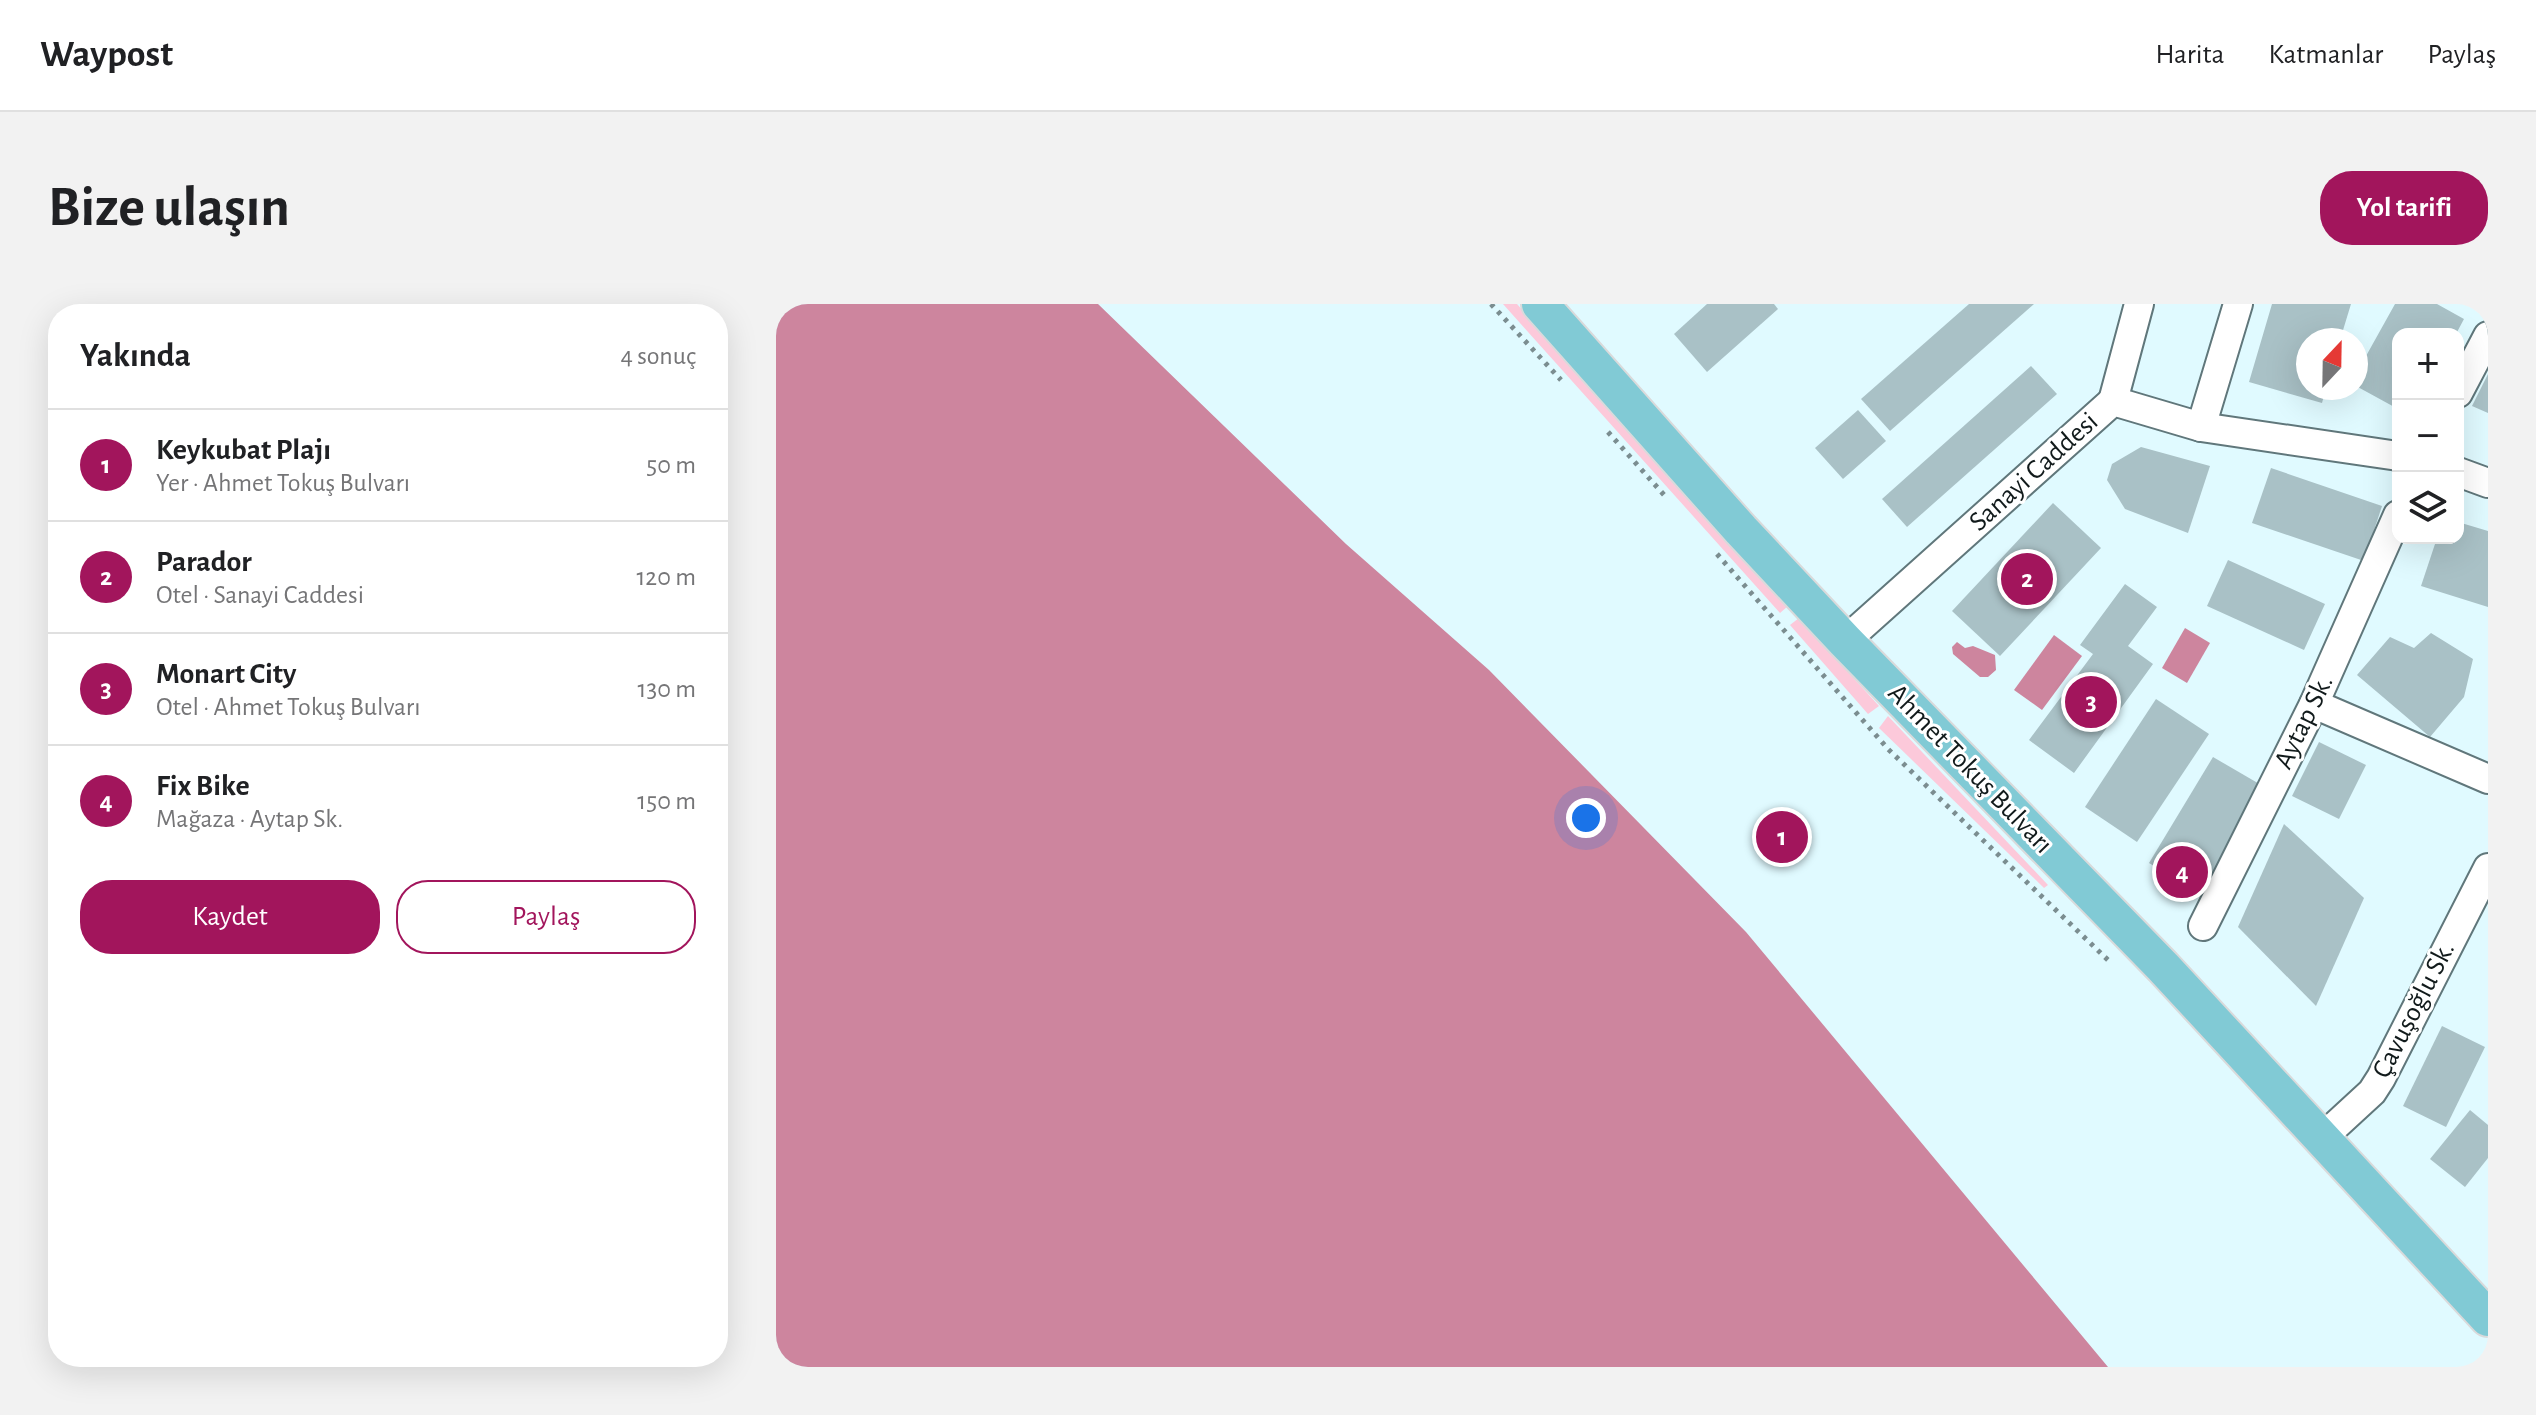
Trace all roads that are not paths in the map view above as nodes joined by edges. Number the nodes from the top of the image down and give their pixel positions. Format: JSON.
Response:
{"nodes":[{"id":1,"x":1540,"y":304,"type":"edge"},
{"id":2,"x":2139,"y":304,"type":"edge"},
{"id":3,"x":2238,"y":304,"type":"edge"},
{"id":4,"x":2488,"y":336,"type":"edge"},
{"id":5,"x":2464,"y":382,"type":"edge"},
{"id":6,"x":2113,"y":401,"type":"junction"},
{"id":7,"x":2201,"y":427,"type":"junction"},
{"id":8,"x":2392,"y":455,"type":"edge"},
{"id":9,"x":2464,"y":474,"type":"edge"},
{"id":10,"x":2488,"y":483,"type":"edge"},
{"id":11,"x":2392,"y":528,"type":"edge"},
{"id":12,"x":1845,"y":641,"type":"junction"},
{"id":13,"x":2314,"y":704,"type":"junction"},
{"id":14,"x":2488,"y":779,"type":"edge"},
{"id":15,"x":2488,"y":868,"type":"edge"},
{"id":16,"x":2203,"y":926,"type":"dead end"},
{"id":17,"x":2322,"y":1138,"type":"junction"},
{"id":18,"x":2476,"y":1305,"type":"edge"}],
"edges":[{"from":1,"to":12,"type":"main road","name":"Ahmet Tokuş Bulvarı"},
{"from":2,"to":6,"type":"street"},
{"from":3,"to":7,"type":"street"},
{"from":4,"to":5,"type":"street"},
{"from":6,"to":7,"type":"street","name":"Sanayi Caddesi"},
{"from":6,"to":12,"type":"street","name":"Sanayi Caddesi"},
{"from":7,"to":8,"type":"street","name":"Sanayi Caddesi"},
{"from":9,"to":10,"type":"street"},
{"from":11,"to":13,"type":"street","name":"Aytap Sk."},
{"from":12,"to":17,"type":"main road","name":"Ahmet Tokuş Bulvarı"},
{"from":13,"to":14,"type":"street"},
{"from":13,"to":16,"type":"street","name":"Aytap Sk."},
{"from":15,"to":17,"type":"street","name":"Çavuşoğlu Sk."},
{"from":17,"to":18,"type":"main road","name":"Ahmet Tokuş Bulvarı"}]}
